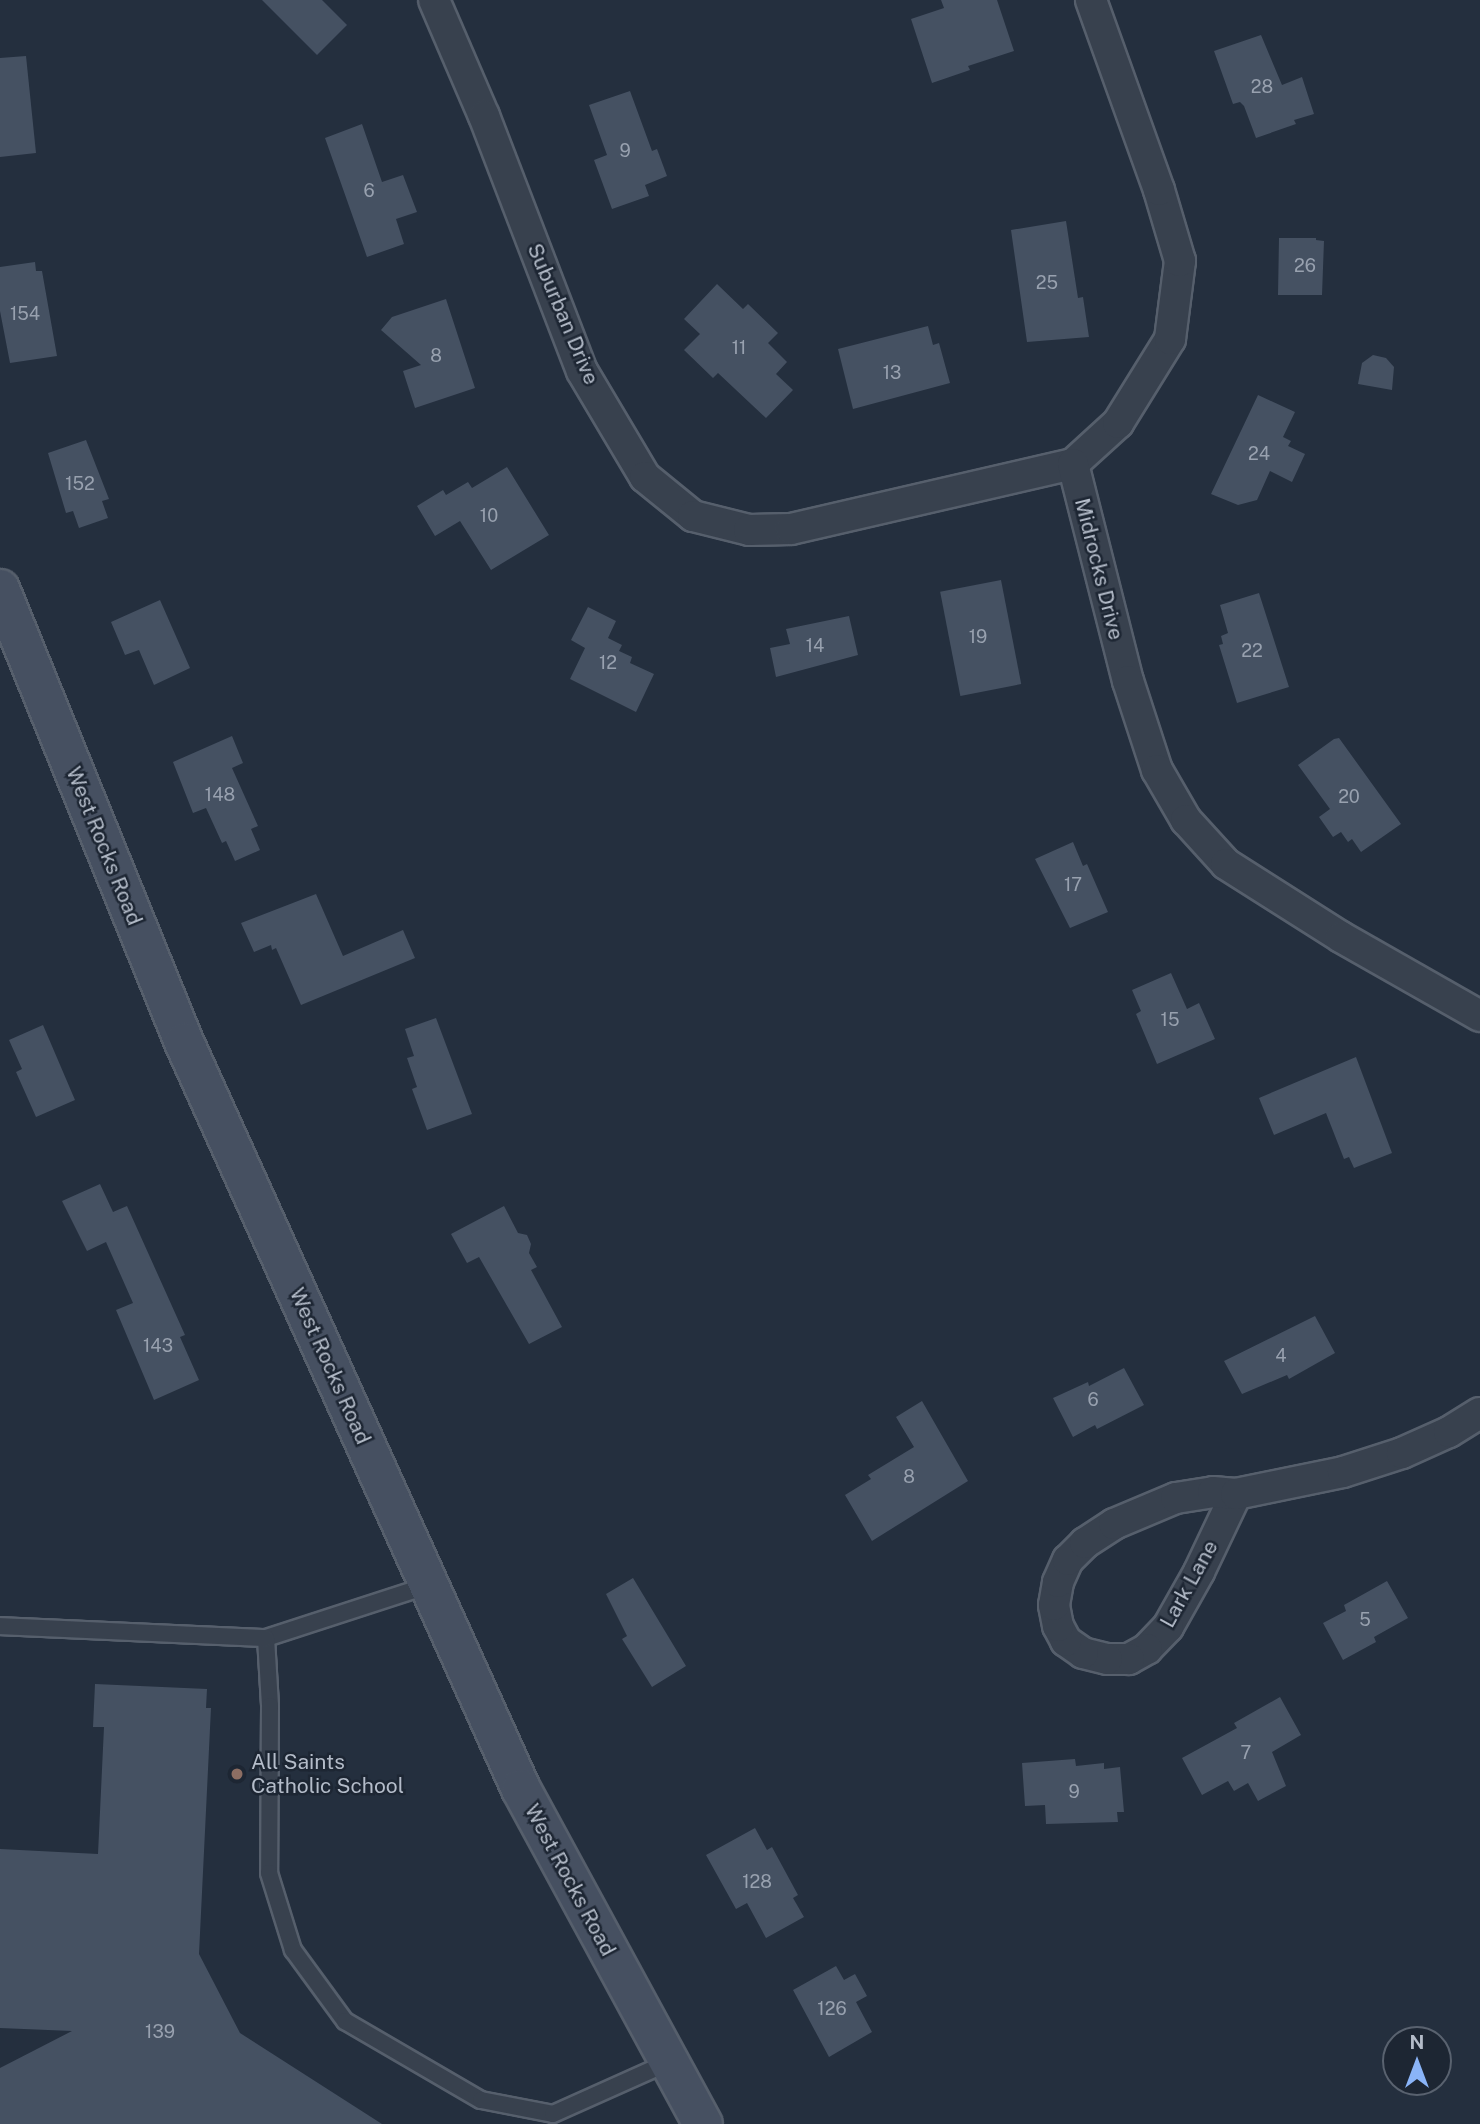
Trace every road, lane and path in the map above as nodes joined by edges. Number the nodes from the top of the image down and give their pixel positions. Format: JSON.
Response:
{"nodes":[{"id":1,"x":434,"y":0,"type":"edge"},
{"id":2,"x":1091,"y":0,"type":"edge"},
{"id":3,"x":1073,"y":464,"type":"junction"},
{"id":4,"x":0,"y":589,"type":"edge"},
{"id":5,"x":1480,"y":1016,"type":"edge"},
{"id":6,"x":1480,"y":1413,"type":"edge"},
{"id":7,"x":1236,"y":1494,"type":"junction"},
{"id":8,"x":429,"y":1585,"type":"junction"},
{"id":9,"x":0,"y":1626,"type":"edge"},
{"id":10,"x":267,"y":1639,"type":"junction"},
{"id":11,"x":669,"y":2062,"type":"junction"},
{"id":12,"x":552,"y":2119,"type":"edge"},
{"id":13,"x":703,"y":2124,"type":"edge"}],
"edges":[{"from":1,"to":3,"type":"street","name":"Suburban Drive"},
{"from":2,"to":3,"type":"street"},
{"from":3,"to":5,"type":"street","name":"Midrocks Drive"},
{"from":4,"to":8,"type":"main road","name":"West Rocks Road"},
{"from":6,"to":7,"type":"street","name":"Lark Lane"},
{"from":7,"to":7,"type":"street","name":"Lark Lane"},
{"from":8,"to":10,"type":"lane"},
{"from":8,"to":11,"type":"main road","name":"West Rocks Road"},
{"from":9,"to":10,"type":"lane"},
{"from":10,"to":12,"type":"lane"},
{"from":11,"to":12,"type":"lane"},
{"from":11,"to":13,"type":"main road","name":"West Rocks Road"}]}
